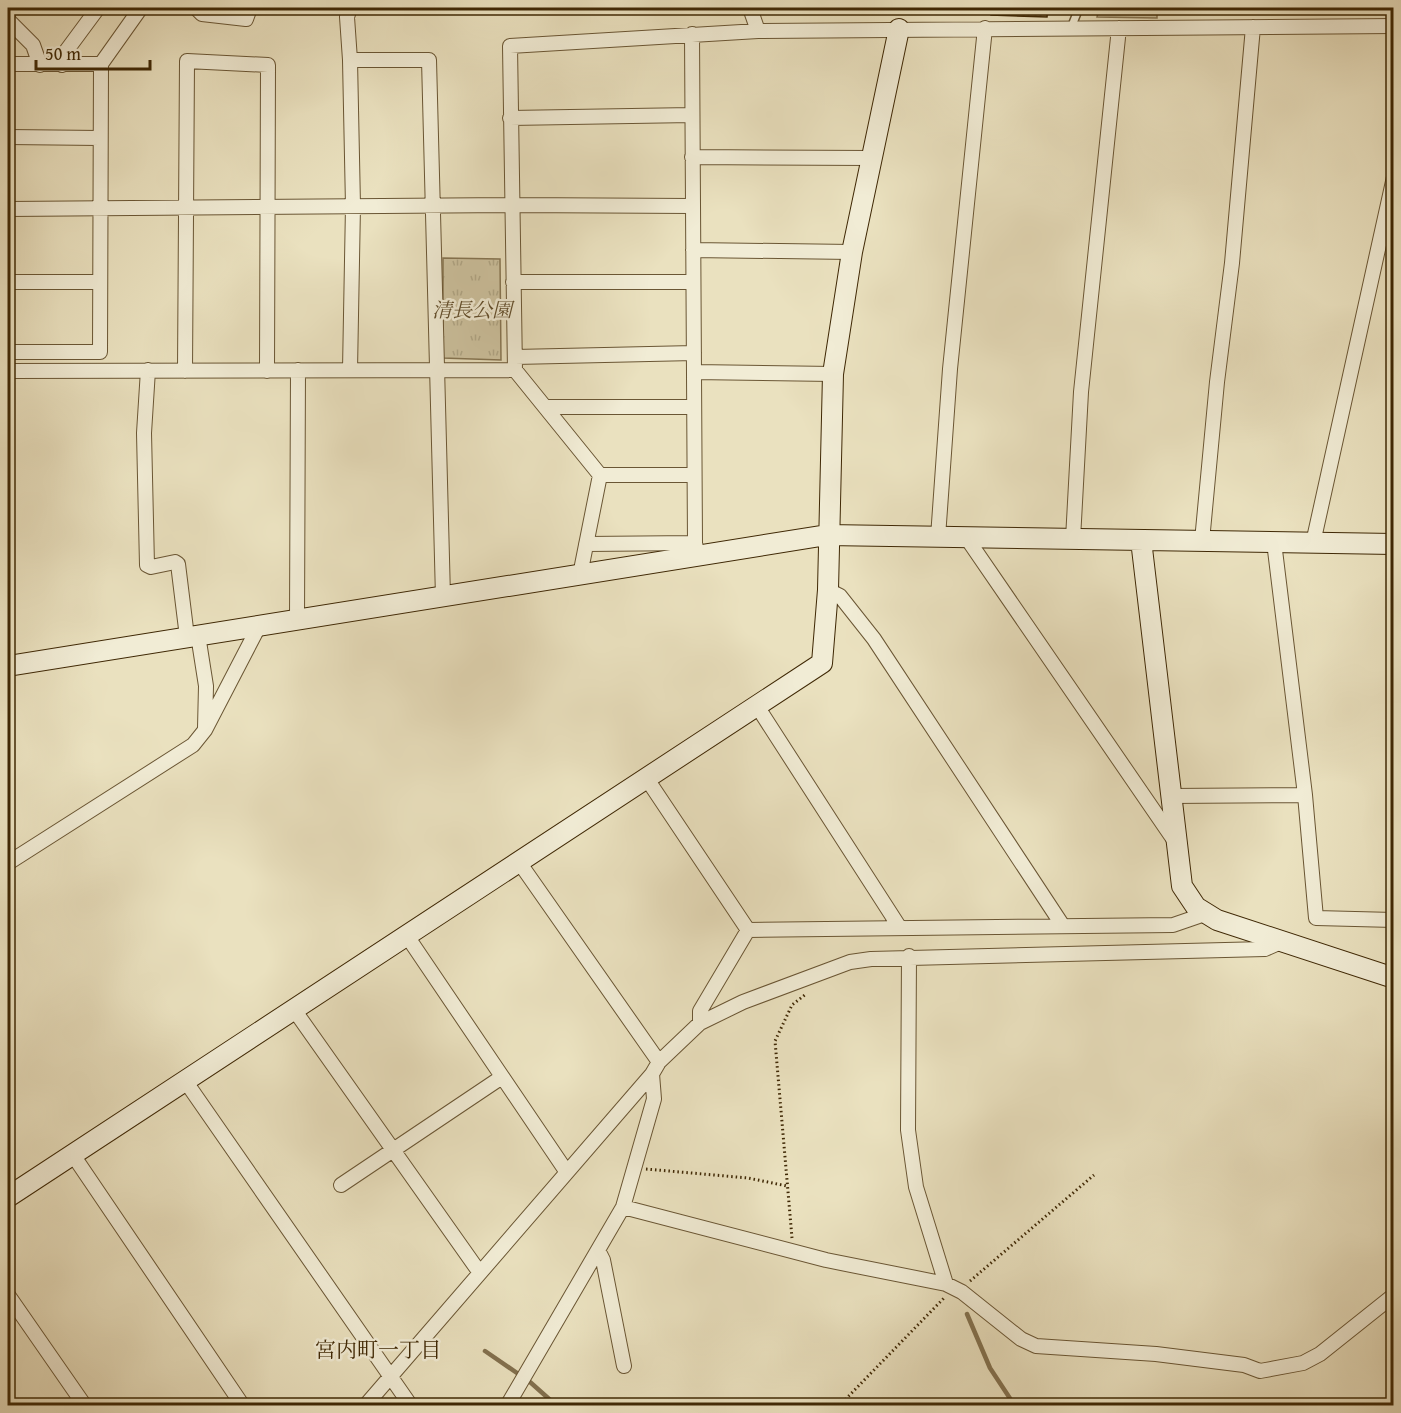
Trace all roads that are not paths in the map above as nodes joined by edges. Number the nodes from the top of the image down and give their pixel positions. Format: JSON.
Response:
{"nodes":[{"id":1,"x":98,"y":8,"type":"edge"},
{"id":2,"x":138,"y":8,"type":"edge"},
{"id":3,"x":196,"y":8,"type":"edge"},
{"id":4,"x":250,"y":8,"type":"edge"},
{"id":5,"x":350,"y":8,"type":"edge"},
{"id":6,"x":1079,"y":8,"type":"edge"},
{"id":7,"x":1352,"y":8,"type":"edge"},
{"id":8,"x":1394,"y":8,"type":"edge"},
{"id":9,"x":746,"y":9,"type":"edge"},
{"id":10,"x":8,"y":20,"type":"edge"},
{"id":11,"x":1394,"y":26,"type":"edge"},
{"id":12,"x":1253,"y":27,"type":"junction"},
{"id":13,"x":985,"y":28,"type":"junction"},
{"id":14,"x":1071,"y":28,"type":"junction"},
{"id":15,"x":1119,"y":28,"type":"junction"},
{"id":16,"x":899,"y":29,"type":"junction"},
{"id":17,"x":758,"y":31,"type":"junction"},
{"id":18,"x":692,"y":34,"type":"junction"},
{"id":19,"x":350,"y":60,"type":"junction"},
{"id":20,"x":8,"y":64,"type":"edge"},
{"id":21,"x":62,"y":64,"type":"junction"},
{"id":22,"x":101,"y":64,"type":"junction"},
{"id":23,"x":40,"y":65,"type":"junction"},
{"id":24,"x":692,"y":115,"type":"junction"},
{"id":25,"x":510,"y":118,"type":"junction"},
{"id":26,"x":8,"y":137,"type":"edge"},
{"id":27,"x":100,"y":138,"type":"junction"},
{"id":28,"x":692,"y":157,"type":"junction"},
{"id":29,"x":871,"y":158,"type":"junction"},
{"id":30,"x":1394,"y":177,"type":"edge"},
{"id":31,"x":511,"y":205,"type":"junction"},
{"id":32,"x":353,"y":206,"type":"junction"},
{"id":33,"x":433,"y":206,"type":"junction"},
{"id":34,"x":692,"y":206,"type":"junction"},
{"id":35,"x":267,"y":207,"type":"junction"},
{"id":36,"x":99,"y":208,"type":"junction"},
{"id":37,"x":186,"y":208,"type":"junction"},
{"id":38,"x":8,"y":209,"type":"edge"},
{"id":39,"x":693,"y":250,"type":"junction"},
{"id":40,"x":852,"y":252,"type":"junction"},
{"id":41,"x":8,"y":282,"type":"edge"},
{"id":42,"x":99,"y":282,"type":"junction"},
{"id":43,"x":513,"y":282,"type":"junction"},
{"id":44,"x":693,"y":282,"type":"junction"},
{"id":45,"x":8,"y":352,"type":"edge"},
{"id":46,"x":694,"y":353,"type":"junction"},
{"id":47,"x":515,"y":363,"type":"junction"},
{"id":48,"x":148,"y":370,"type":"junction"},
{"id":49,"x":267,"y":370,"type":"junction"},
{"id":50,"x":298,"y":370,"type":"junction"},
{"id":51,"x":350,"y":370,"type":"junction"},
{"id":52,"x":437,"y":370,"type":"junction"},
{"id":53,"x":8,"y":371,"type":"edge"},
{"id":54,"x":185,"y":371,"type":"junction"},
{"id":55,"x":694,"y":372,"type":"junction"},
{"id":56,"x":833,"y":374,"type":"junction"},
{"id":57,"x":545,"y":407,"type":"junction"},
{"id":58,"x":694,"y":407,"type":"junction"},
{"id":59,"x":600,"y":475,"type":"junction"},
{"id":60,"x":694,"y":475,"type":"junction"},
{"id":61,"x":827,"y":535,"type":"junction"},
{"id":62,"x":938,"y":537,"type":"junction"},
{"id":63,"x":966,"y":537,"type":"junction"},
{"id":64,"x":1073,"y":539,"type":"junction"},
{"id":65,"x":1141,"y":540,"type":"junction"},
{"id":66,"x":1203,"y":541,"type":"junction"},
{"id":67,"x":1274,"y":542,"type":"junction"},
{"id":68,"x":1313,"y":543,"type":"junction"},
{"id":69,"x":586,"y":544,"type":"junction"},
{"id":70,"x":1394,"y":544,"type":"edge"},
{"id":71,"x":696,"y":549,"type":"junction"},
{"id":72,"x":580,"y":575,"type":"junction"},
{"id":73,"x":828,"y":590,"type":"junction"},
{"id":74,"x":443,"y":597,"type":"junction"},
{"id":75,"x":297,"y":620,"type":"junction"},
{"id":76,"x":259,"y":626,"type":"junction"},
{"id":77,"x":192,"y":636,"type":"junction"},
{"id":78,"x":8,"y":666,"type":"edge"},
{"id":79,"x":757,"y":706,"type":"junction"},
{"id":80,"x":205,"y":730,"type":"junction"},
{"id":81,"x":647,"y":779,"type":"junction"},
{"id":82,"x":1305,"y":795,"type":"junction"},
{"id":83,"x":1171,"y":796,"type":"junction"},
{"id":84,"x":1176,"y":843,"type":"junction"},
{"id":85,"x":519,"y":862,"type":"junction"},
{"id":86,"x":8,"y":863,"type":"edge"},
{"id":87,"x":1205,"y":914,"type":"junction"},
{"id":88,"x":1394,"y":920,"type":"edge"},
{"id":89,"x":1064,"y":926,"type":"junction"},
{"id":90,"x":900,"y":928,"type":"junction"},
{"id":91,"x":748,"y":930,"type":"junction"},
{"id":92,"x":407,"y":936,"type":"junction"},
{"id":93,"x":1281,"y":942,"type":"junction"},
{"id":94,"x":909,"y":956,"type":"junction"},
{"id":95,"x":1394,"y":978,"type":"edge"},
{"id":96,"x":295,"y":1011,"type":"junction"},
{"id":97,"x":700,"y":1023,"type":"junction"},
{"id":98,"x":655,"y":1068,"type":"junction"},
{"id":99,"x":502,"y":1077,"type":"junction"},
{"id":100,"x":186,"y":1082,"type":"junction"},
{"id":101,"x":394,"y":1149,"type":"junction"},
{"id":102,"x":73,"y":1155,"type":"junction"},
{"id":103,"x":566,"y":1171,"type":"junction"},
{"id":104,"x":340,"y":1185,"type":"dead end"},
{"id":105,"x":8,"y":1197,"type":"edge"},
{"id":106,"x":623,"y":1207,"type":"junction"},
{"id":107,"x":598,"y":1250,"type":"junction"},
{"id":108,"x":480,"y":1273,"type":"junction"},
{"id":109,"x":953,"y":1287,"type":"junction"},
{"id":110,"x":8,"y":1295,"type":"edge"},
{"id":111,"x":1394,"y":1295,"type":"edge"},
{"id":112,"x":624,"y":1366,"type":"dead end"},
{"id":113,"x":390,"y":1376,"type":"junction"},
{"id":114,"x":85,"y":1406,"type":"edge"},
{"id":115,"x":243,"y":1406,"type":"edge"},
{"id":116,"x":365,"y":1406,"type":"edge"},
{"id":117,"x":411,"y":1406,"type":"edge"},
{"id":118,"x":507,"y":1406,"type":"edge"}],
"edges":[{"from":1,"to":21,"type":"street"},
{"from":2,"to":22,"type":"street"},
{"from":3,"to":4,"type":"street"},
{"from":5,"to":19,"type":"street"},
{"from":6,"to":14,"type":"lane"},
{"from":7,"to":8,"type":"lane"},
{"from":9,"to":17,"type":"street"},
{"from":10,"to":23,"type":"street"},
{"from":11,"to":12,"type":"street"},
{"from":12,"to":15,"type":"street"},
{"from":12,"to":66,"type":"street"},
{"from":13,"to":14,"type":"street"},
{"from":13,"to":16,"type":"street"},
{"from":13,"to":62,"type":"street"},
{"from":14,"to":15,"type":"street"},
{"from":15,"to":64,"type":"street"},
{"from":16,"to":17,"type":"street"},
{"from":16,"to":29,"type":"street"},
{"from":17,"to":18,"type":"street"},
{"from":18,"to":24,"type":"street"},
{"from":18,"to":25,"type":"street"},
{"from":19,"to":32,"type":"street"},
{"from":19,"to":33,"type":"street"},
{"from":20,"to":23,"type":"street"},
{"from":21,"to":22,"type":"street"},
{"from":21,"to":23,"type":"street"},
{"from":22,"to":27,"type":"street"},
{"from":24,"to":25,"type":"street"},
{"from":24,"to":28,"type":"street"},
{"from":25,"to":31,"type":"street"},
{"from":26,"to":27,"type":"street"},
{"from":27,"to":36,"type":"street"},
{"from":28,"to":29,"type":"street"},
{"from":28,"to":34,"type":"street"},
{"from":29,"to":40,"type":"street"},
{"from":30,"to":68,"type":"street"},
{"from":31,"to":33,"type":"street"},
{"from":31,"to":34,"type":"street"},
{"from":31,"to":43,"type":"street"},
{"from":32,"to":33,"type":"street"},
{"from":32,"to":35,"type":"street"},
{"from":32,"to":51,"type":"street"},
{"from":33,"to":52,"type":"street"},
{"from":34,"to":39,"type":"street"},
{"from":35,"to":37,"type":"street"},
{"from":35,"to":37,"type":"street"},
{"from":35,"to":49,"type":"street"},
{"from":36,"to":37,"type":"street"},
{"from":36,"to":38,"type":"street"},
{"from":36,"to":42,"type":"street"},
{"from":37,"to":54,"type":"street"},
{"from":39,"to":40,"type":"street"},
{"from":39,"to":44,"type":"street"},
{"from":40,"to":56,"type":"street"},
{"from":41,"to":42,"type":"street"},
{"from":42,"to":45,"type":"street"},
{"from":43,"to":44,"type":"street"},
{"from":43,"to":47,"type":"street"},
{"from":44,"to":46,"type":"street"},
{"from":46,"to":47,"type":"street"},
{"from":46,"to":55,"type":"street"},
{"from":47,"to":52,"type":"street"},
{"from":47,"to":57,"type":"street"},
{"from":48,"to":53,"type":"street"},
{"from":48,"to":54,"type":"street"},
{"from":48,"to":77,"type":"street"},
{"from":49,"to":50,"type":"street"},
{"from":49,"to":54,"type":"street"},
{"from":50,"to":51,"type":"street"},
{"from":50,"to":75,"type":"street"},
{"from":51,"to":52,"type":"street"},
{"from":52,"to":74,"type":"street"},
{"from":55,"to":56,"type":"street"},
{"from":55,"to":58,"type":"street"},
{"from":56,"to":61,"type":"street"},
{"from":57,"to":58,"type":"street"},
{"from":57,"to":59,"type":"street"},
{"from":58,"to":60,"type":"street"},
{"from":59,"to":60,"type":"street"},
{"from":59,"to":69,"type":"street"},
{"from":60,"to":71,"type":"street"},
{"from":61,"to":62,"type":"street"},
{"from":61,"to":71,"type":"street"},
{"from":61,"to":73,"type":"street"},
{"from":62,"to":63,"type":"street"},
{"from":63,"to":64,"type":"street"},
{"from":63,"to":84,"type":"street"},
{"from":64,"to":65,"type":"street"},
{"from":65,"to":66,"type":"street"},
{"from":65,"to":83,"type":"street"},
{"from":66,"to":67,"type":"street"},
{"from":67,"to":68,"type":"street"},
{"from":67,"to":82,"type":"street"},
{"from":68,"to":70,"type":"street"},
{"from":69,"to":71,"type":"street"},
{"from":69,"to":72,"type":"street"},
{"from":71,"to":72,"type":"street"},
{"from":72,"to":74,"type":"street"},
{"from":73,"to":79,"type":"street"},
{"from":73,"to":89,"type":"street"},
{"from":74,"to":75,"type":"street"},
{"from":75,"to":76,"type":"street"},
{"from":76,"to":77,"type":"street"},
{"from":76,"to":80,"type":"street"},
{"from":77,"to":78,"type":"street"},
{"from":77,"to":80,"type":"street"},
{"from":79,"to":81,"type":"street"},
{"from":79,"to":90,"type":"street"},
{"from":80,"to":86,"type":"street"},
{"from":81,"to":85,"type":"street"},
{"from":81,"to":91,"type":"street"},
{"from":82,"to":83,"type":"street"},
{"from":82,"to":88,"type":"street"},
{"from":83,"to":84,"type":"street"},
{"from":84,"to":87,"type":"street"},
{"from":85,"to":92,"type":"street"},
{"from":85,"to":98,"type":"street"},
{"from":87,"to":89,"type":"street"},
{"from":87,"to":93,"type":"street"},
{"from":89,"to":90,"type":"street"},
{"from":90,"to":91,"type":"street"},
{"from":91,"to":97,"type":"street"},
{"from":92,"to":96,"type":"street"},
{"from":92,"to":99,"type":"street"},
{"from":93,"to":94,"type":"street"},
{"from":93,"to":95,"type":"street"},
{"from":94,"to":97,"type":"street"},
{"from":94,"to":109,"type":"street"},
{"from":96,"to":100,"type":"street"},
{"from":96,"to":101,"type":"street"},
{"from":97,"to":98,"type":"street"},
{"from":98,"to":103,"type":"street"},
{"from":98,"to":106,"type":"street"},
{"from":99,"to":101,"type":"street"},
{"from":99,"to":103,"type":"street"},
{"from":100,"to":102,"type":"street"},
{"from":100,"to":113,"type":"street"},
{"from":101,"to":104,"type":"street"},
{"from":101,"to":108,"type":"street"},
{"from":102,"to":105,"type":"street"},
{"from":102,"to":115,"type":"street"},
{"from":103,"to":108,"type":"street"},
{"from":106,"to":107,"type":"street"},
{"from":106,"to":109,"type":"street"},
{"from":107,"to":112,"type":"street"},
{"from":107,"to":118,"type":"street"},
{"from":108,"to":113,"type":"street"},
{"from":109,"to":111,"type":"street"},
{"from":110,"to":114,"type":"street"},
{"from":113,"to":116,"type":"street"},
{"from":113,"to":117,"type":"street"}]}
